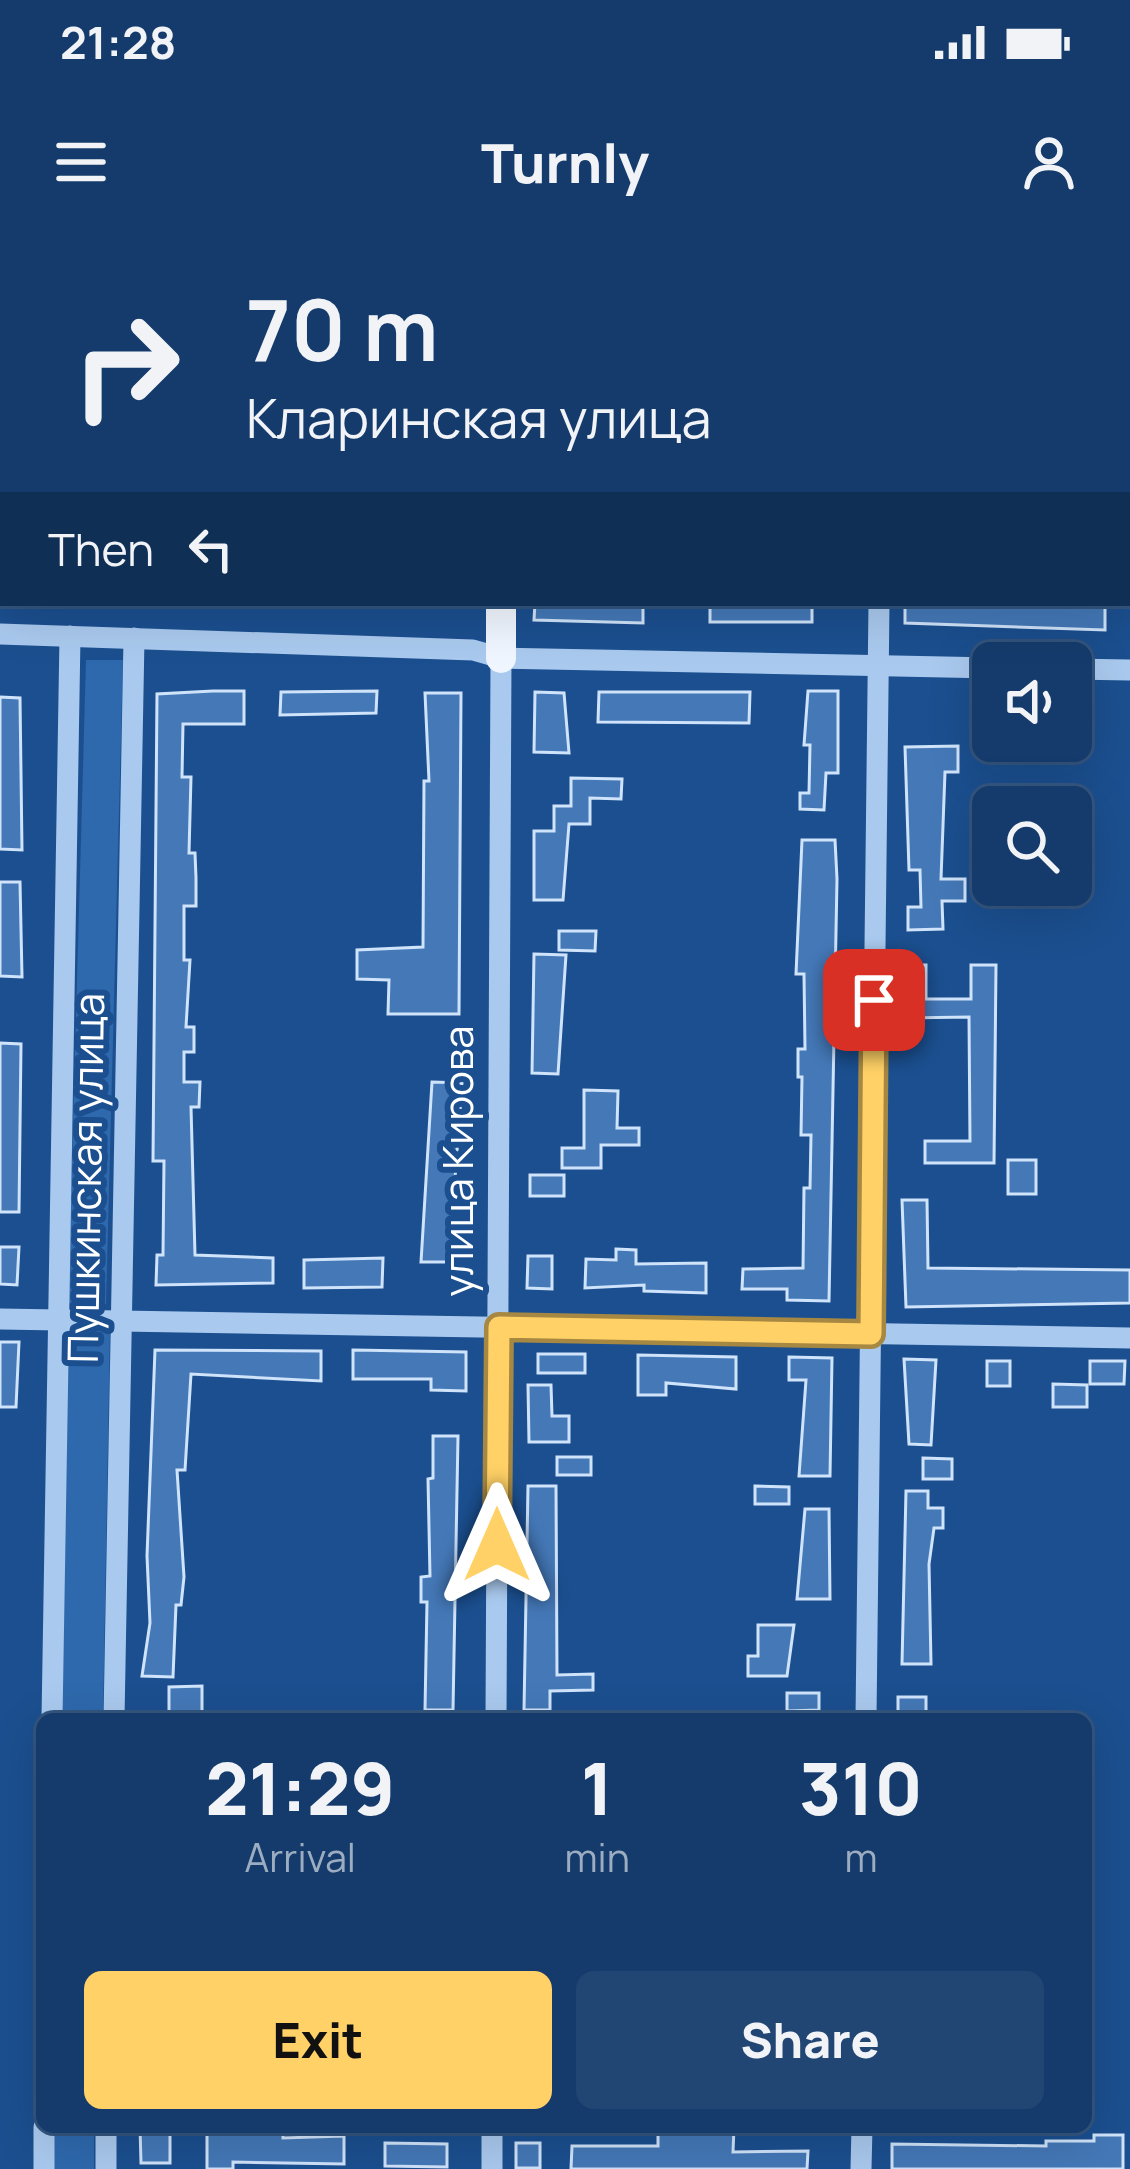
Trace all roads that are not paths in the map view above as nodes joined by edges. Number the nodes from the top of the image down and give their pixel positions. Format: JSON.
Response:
{"nodes":[{"id":1,"x":501,"y":606,"type":"edge"},
{"id":2,"x":879,"y":606,"type":"edge"},
{"id":3,"x":0,"y":634,"type":"edge"},
{"id":4,"x":70,"y":636,"type":"junction"},
{"id":5,"x":134,"y":638,"type":"junction"},
{"id":6,"x":501,"y":658,"type":"junction"},
{"id":7,"x":877,"y":667,"type":"junction"},
{"id":8,"x":972,"y":668,"type":"edge"},
{"id":9,"x":1092,"y":669,"type":"edge"},
{"id":10,"x":1130,"y":670,"type":"edge"},
{"id":11,"x":122,"y":1318,"type":"junction"},
{"id":12,"x":0,"y":1319,"type":"edge"},
{"id":13,"x":59,"y":1319,"type":"junction"},
{"id":14,"x":499,"y":1327,"type":"junction"},
{"id":15,"x":871,"y":1334,"type":"junction"},
{"id":16,"x":1130,"y":1338,"type":"edge"},
{"id":17,"x":52,"y":1713,"type":"edge"},
{"id":18,"x":114,"y":1713,"type":"edge"},
{"id":19,"x":496,"y":1713,"type":"edge"},
{"id":20,"x":866,"y":1713,"type":"edge"},
{"id":21,"x":44,"y":2133,"type":"edge"},
{"id":22,"x":106,"y":2133,"type":"edge"},
{"id":23,"x":492,"y":2133,"type":"edge"},
{"id":24,"x":862,"y":2133,"type":"edge"},
{"id":25,"x":44,"y":2169,"type":"edge"},
{"id":26,"x":106,"y":2169,"type":"edge"},
{"id":27,"x":492,"y":2169,"type":"edge"},
{"id":28,"x":861,"y":2169,"type":"edge"}],
"edges":[{"from":1,"to":6,"type":"main road","name":"улица Кирова"},
{"from":2,"to":7,"type":"street"},
{"from":3,"to":4,"type":"street"},
{"from":4,"to":5,"type":"street"},
{"from":4,"to":13,"type":"street","name":"Пушкинская улица"},
{"from":5,"to":6,"type":"street"},
{"from":5,"to":11,"type":"street","name":"Пушкинская улица"},
{"from":6,"to":7,"type":"street"},
{"from":6,"to":14,"type":"street","name":"улица Кирова"},
{"from":7,"to":8,"type":"street"},
{"from":7,"to":15,"type":"street"},
{"from":9,"to":10,"type":"street"},
{"from":11,"to":13,"type":"street"},
{"from":11,"to":14,"type":"street"},
{"from":11,"to":18,"type":"street","name":"Пушкинская улица"},
{"from":12,"to":13,"type":"street"},
{"from":13,"to":17,"type":"street","name":"Пушкинская улица"},
{"from":14,"to":15,"type":"street"},
{"from":14,"to":19,"type":"street","name":"улица Кирова"},
{"from":15,"to":16,"type":"street"},
{"from":15,"to":20,"type":"street"},
{"from":21,"to":25,"type":"street"},
{"from":22,"to":26,"type":"street"},
{"from":23,"to":27,"type":"street"},
{"from":24,"to":28,"type":"street"}]}
